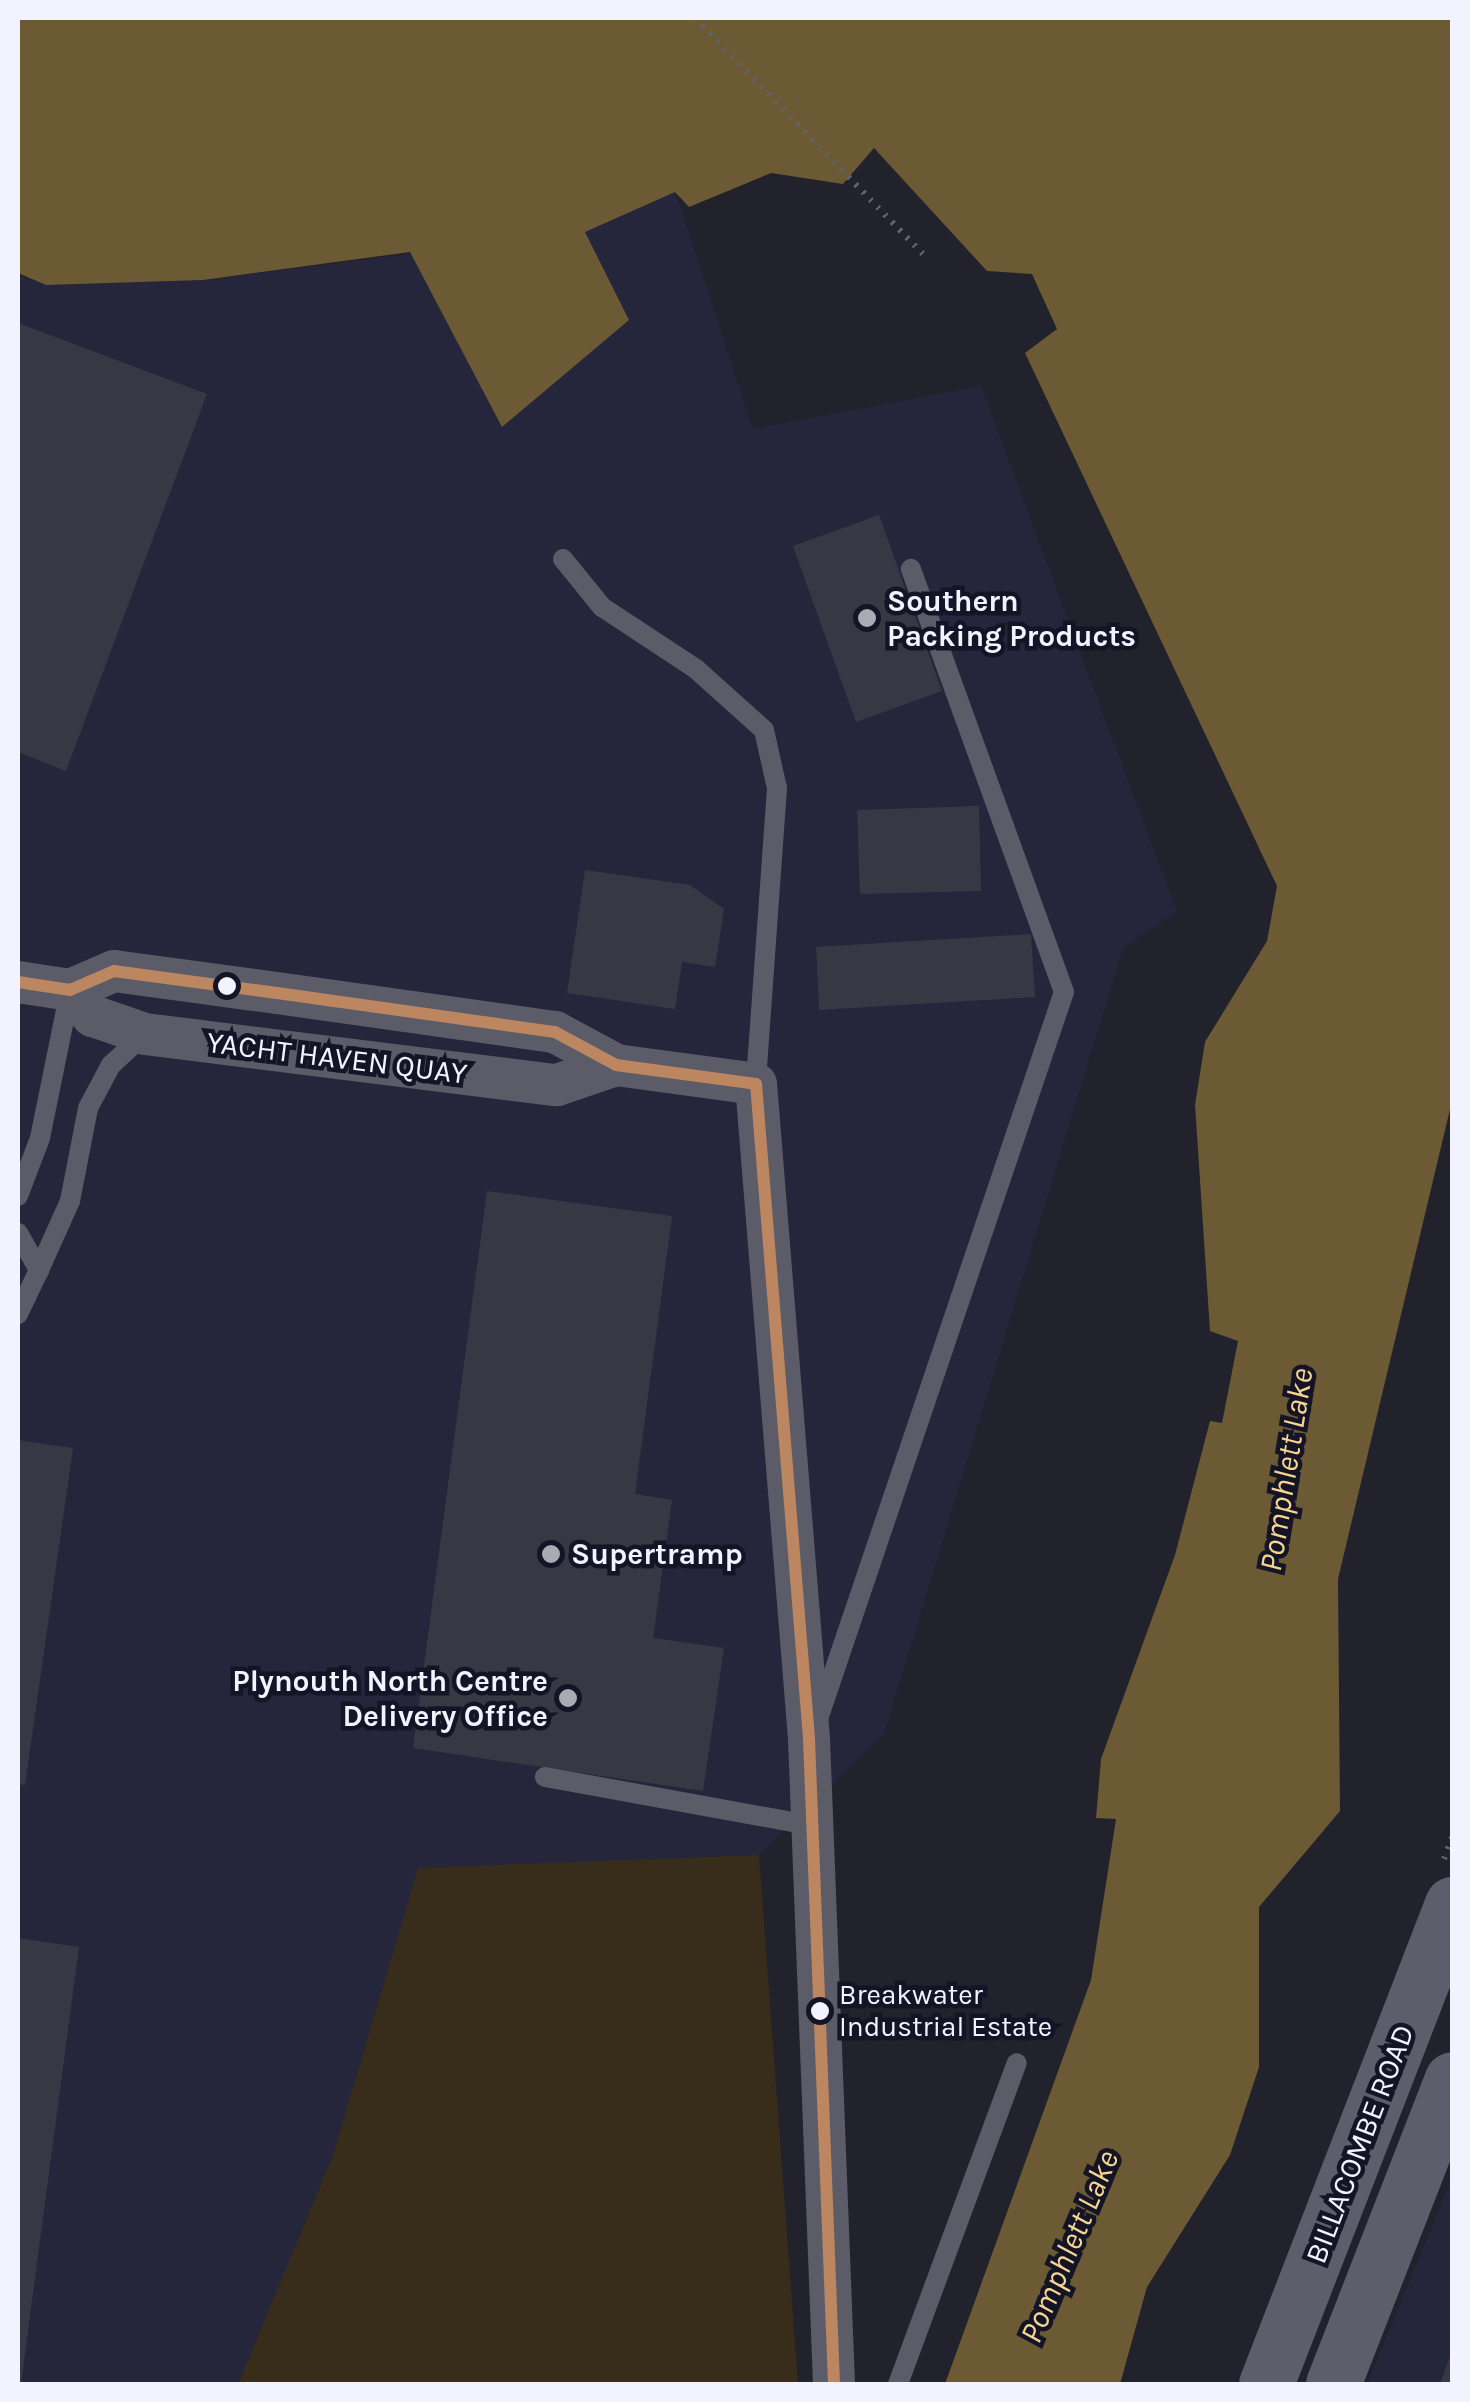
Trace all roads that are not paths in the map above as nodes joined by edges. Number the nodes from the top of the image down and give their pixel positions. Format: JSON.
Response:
{"nodes":[{"id":1,"x":564,"y":560,"type":"dead end"},
{"id":2,"x":911,"y":569,"type":"dead end"},
{"id":3,"x":18,"y":982,"type":"edge"},
{"id":4,"x":70,"y":990,"type":"junction"},
{"id":5,"x":145,"y":1034,"type":"junction"},
{"id":6,"x":616,"y":1065,"type":"junction"},
{"id":7,"x":756,"y":1084,"type":"junction"},
{"id":8,"x":18,"y":1196,"type":"edge"},
{"id":9,"x":18,"y":1233,"type":"edge"},
{"id":10,"x":39,"y":1270,"type":"junction"},
{"id":11,"x":18,"y":1314,"type":"edge"},
{"id":12,"x":809,"y":1738,"type":"junction"},
{"id":13,"x":545,"y":1777,"type":"dead end"},
{"id":14,"x":814,"y":1826,"type":"junction"},
{"id":15,"x":1452,"y":1904,"type":"edge"},
{"id":16,"x":1433,"y":1997,"type":"edge"},
{"id":17,"x":1017,"y":2063,"type":"dead end"},
{"id":18,"x":1452,"y":2079,"type":"edge"},
{"id":19,"x":834,"y":2384,"type":"edge"},
{"id":20,"x":898,"y":2384,"type":"edge"},
{"id":21,"x":1266,"y":2384,"type":"edge"},
{"id":22,"x":1333,"y":2384,"type":"edge"}],
"edges":[{"from":1,"to":7,"type":"lane"},
{"from":2,"to":12,"type":"lane"},
{"from":3,"to":4,"type":"street"},
{"from":4,"to":5,"type":"street","name":"YACHT HAVEN QUAY"},
{"from":4,"to":6,"type":"street","name":"YACHT HAVEN QUAY"},
{"from":4,"to":8,"type":"lane"},
{"from":5,"to":6,"type":"street","name":"YACHT HAVEN QUAY"},
{"from":5,"to":10,"type":"lane"},
{"from":6,"to":7,"type":"street","name":"YACHT HAVEN QUAY"},
{"from":7,"to":12,"type":"street"},
{"from":9,"to":10,"type":"lane"},
{"from":10,"to":11,"type":"lane"},
{"from":12,"to":14,"type":"street"},
{"from":13,"to":14,"type":"lane"},
{"from":14,"to":19,"type":"street"},
{"from":15,"to":16,"type":"main road","name":"BILLACOMBE ROAD"},
{"from":16,"to":21,"type":"main road","name":"BILLACOMBE ROAD"},
{"from":17,"to":20,"type":"lane"},
{"from":18,"to":22,"type":"main road","name":"BILLACOMBE ROAD"}]}
